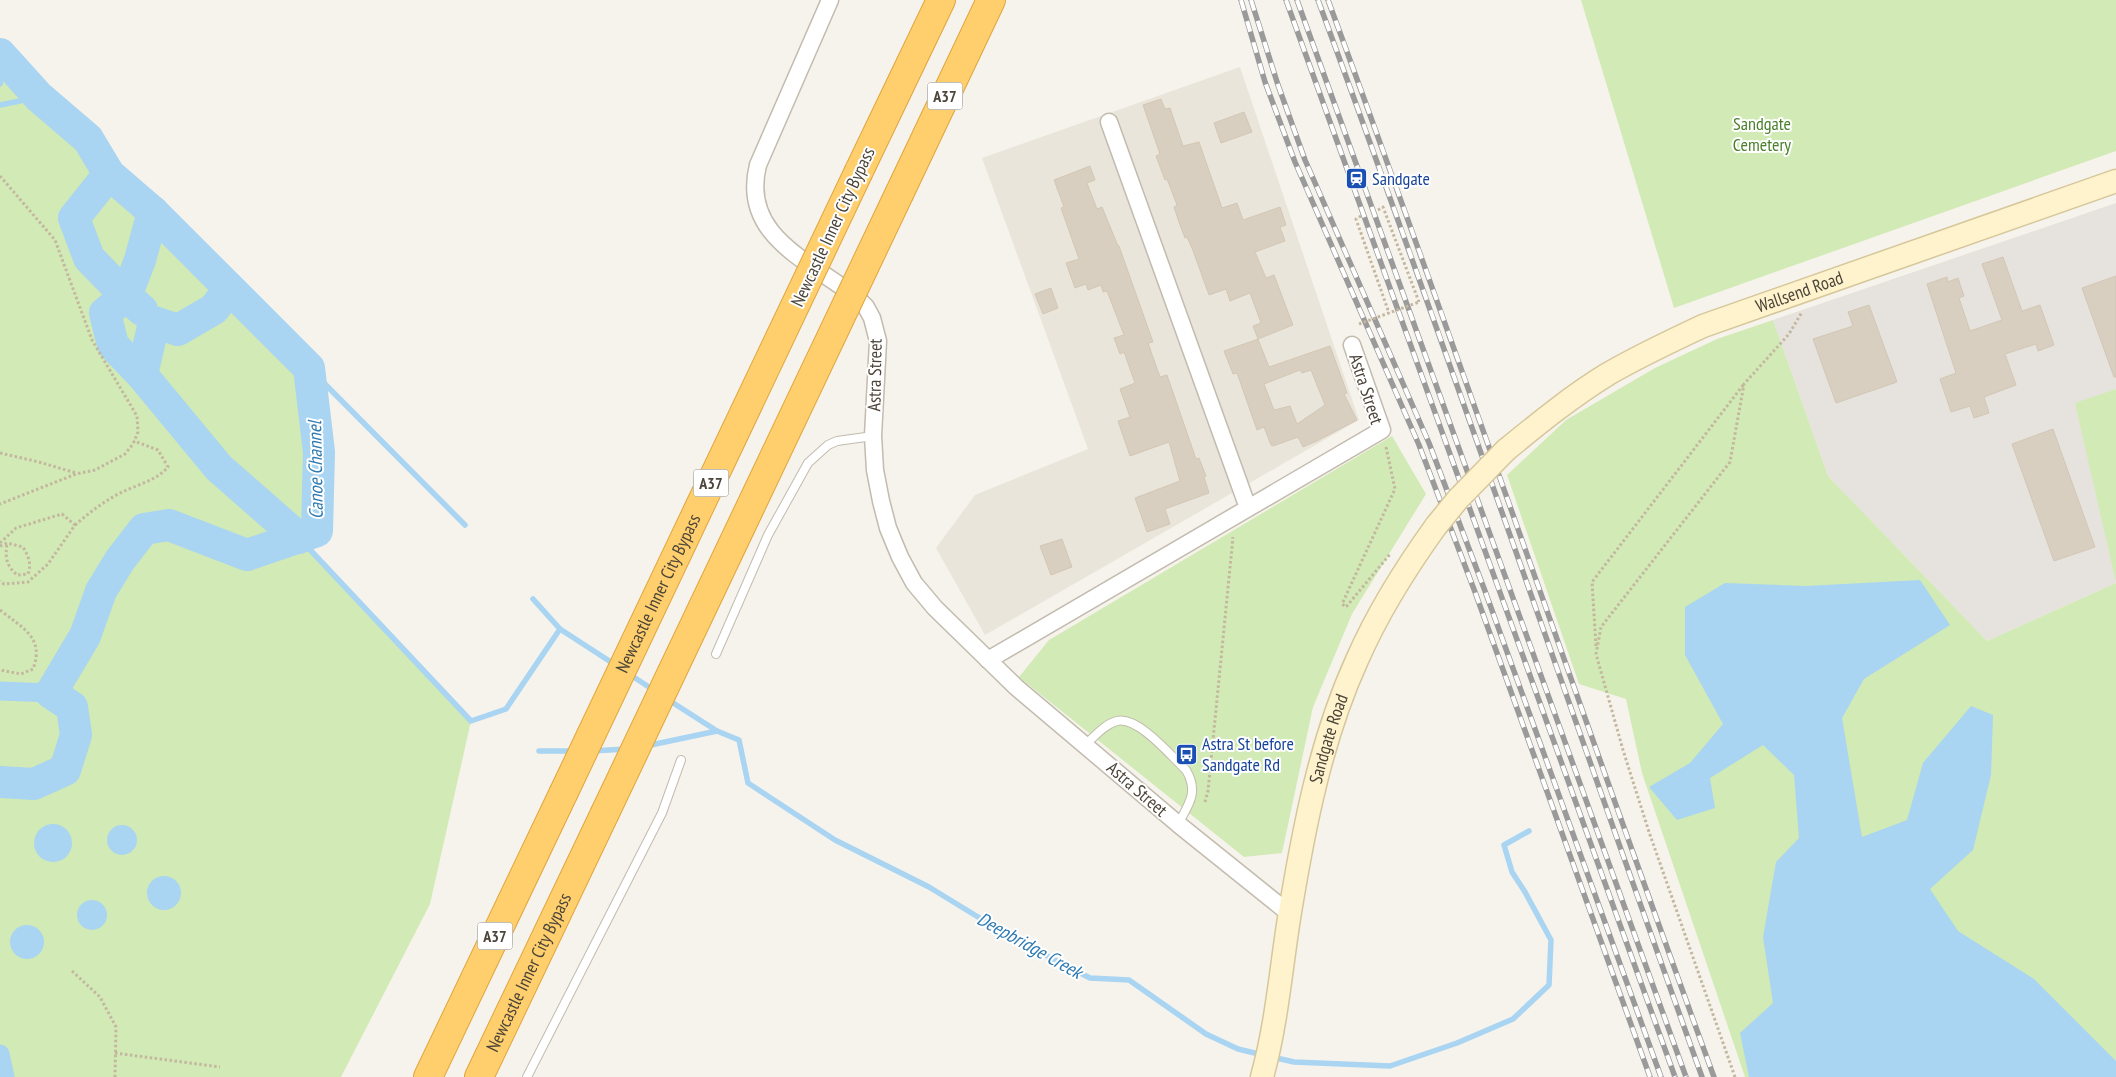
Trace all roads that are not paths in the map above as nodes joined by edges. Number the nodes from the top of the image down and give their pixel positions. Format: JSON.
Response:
{"nodes":[{"id":1,"x":830,"y":0,"type":"edge"},
{"id":2,"x":941,"y":0,"type":"edge"},
{"id":3,"x":991,"y":0,"type":"edge"},
{"id":4,"x":1109,"y":122,"type":"dead end"},
{"id":5,"x":2116,"y":181,"type":"edge"},
{"id":6,"x":1352,"y":345,"type":"dead end"},
{"id":7,"x":873,"y":436,"type":"junction"},
{"id":8,"x":1506,"y":450,"type":"joint"},
{"id":9,"x":1241,"y":512,"type":"junction"},
{"id":10,"x":716,"y":654,"type":"dead end"},
{"id":11,"x":988,"y":660,"type":"junction"},
{"id":12,"x":1086,"y":744,"type":"junction"},
{"id":13,"x":681,"y":760,"type":"dead end"},
{"id":14,"x":1178,"y":824,"type":"junction"},
{"id":15,"x":1290,"y":914,"type":"junction"},
{"id":16,"x":1262,"y":1075,"type":"edge"},
{"id":17,"x":428,"y":1077,"type":"edge"},
{"id":18,"x":479,"y":1077,"type":"edge"},
{"id":19,"x":528,"y":1077,"type":"edge"}],
"edges":[{"from":1,"to":7,"type":"street","name":"Astra Street"},
{"from":2,"to":17,"type":"highway","name":"Newcastle Inner City Bypass","number":"A37","bridge":true},
{"from":3,"to":18,"type":"highway","name":"Newcastle Inner City Bypass","number":"A37","bridge":true},
{"from":4,"to":9,"type":"street"},
{"from":5,"to":8,"type":"main road","name":"Wallsend Road"},
{"from":6,"to":9,"type":"street","name":"Astra Street"},
{"from":7,"to":10,"type":"lane"},
{"from":7,"to":11,"type":"street","name":"Astra Street"},
{"from":8,"to":15,"type":"main road","name":"Sandgate Road","bridge":true},
{"from":9,"to":11,"type":"street","name":"Astra Street"},
{"from":11,"to":12,"type":"street","name":"Astra Street"},
{"from":12,"to":14,"type":"street","name":"Astra Street"},
{"from":12,"to":14,"type":"lane"},
{"from":13,"to":19,"type":"lane"},
{"from":14,"to":15,"type":"street","name":"Astra Street"},
{"from":15,"to":16,"type":"main road","name":"Sandgate Road"}]}
